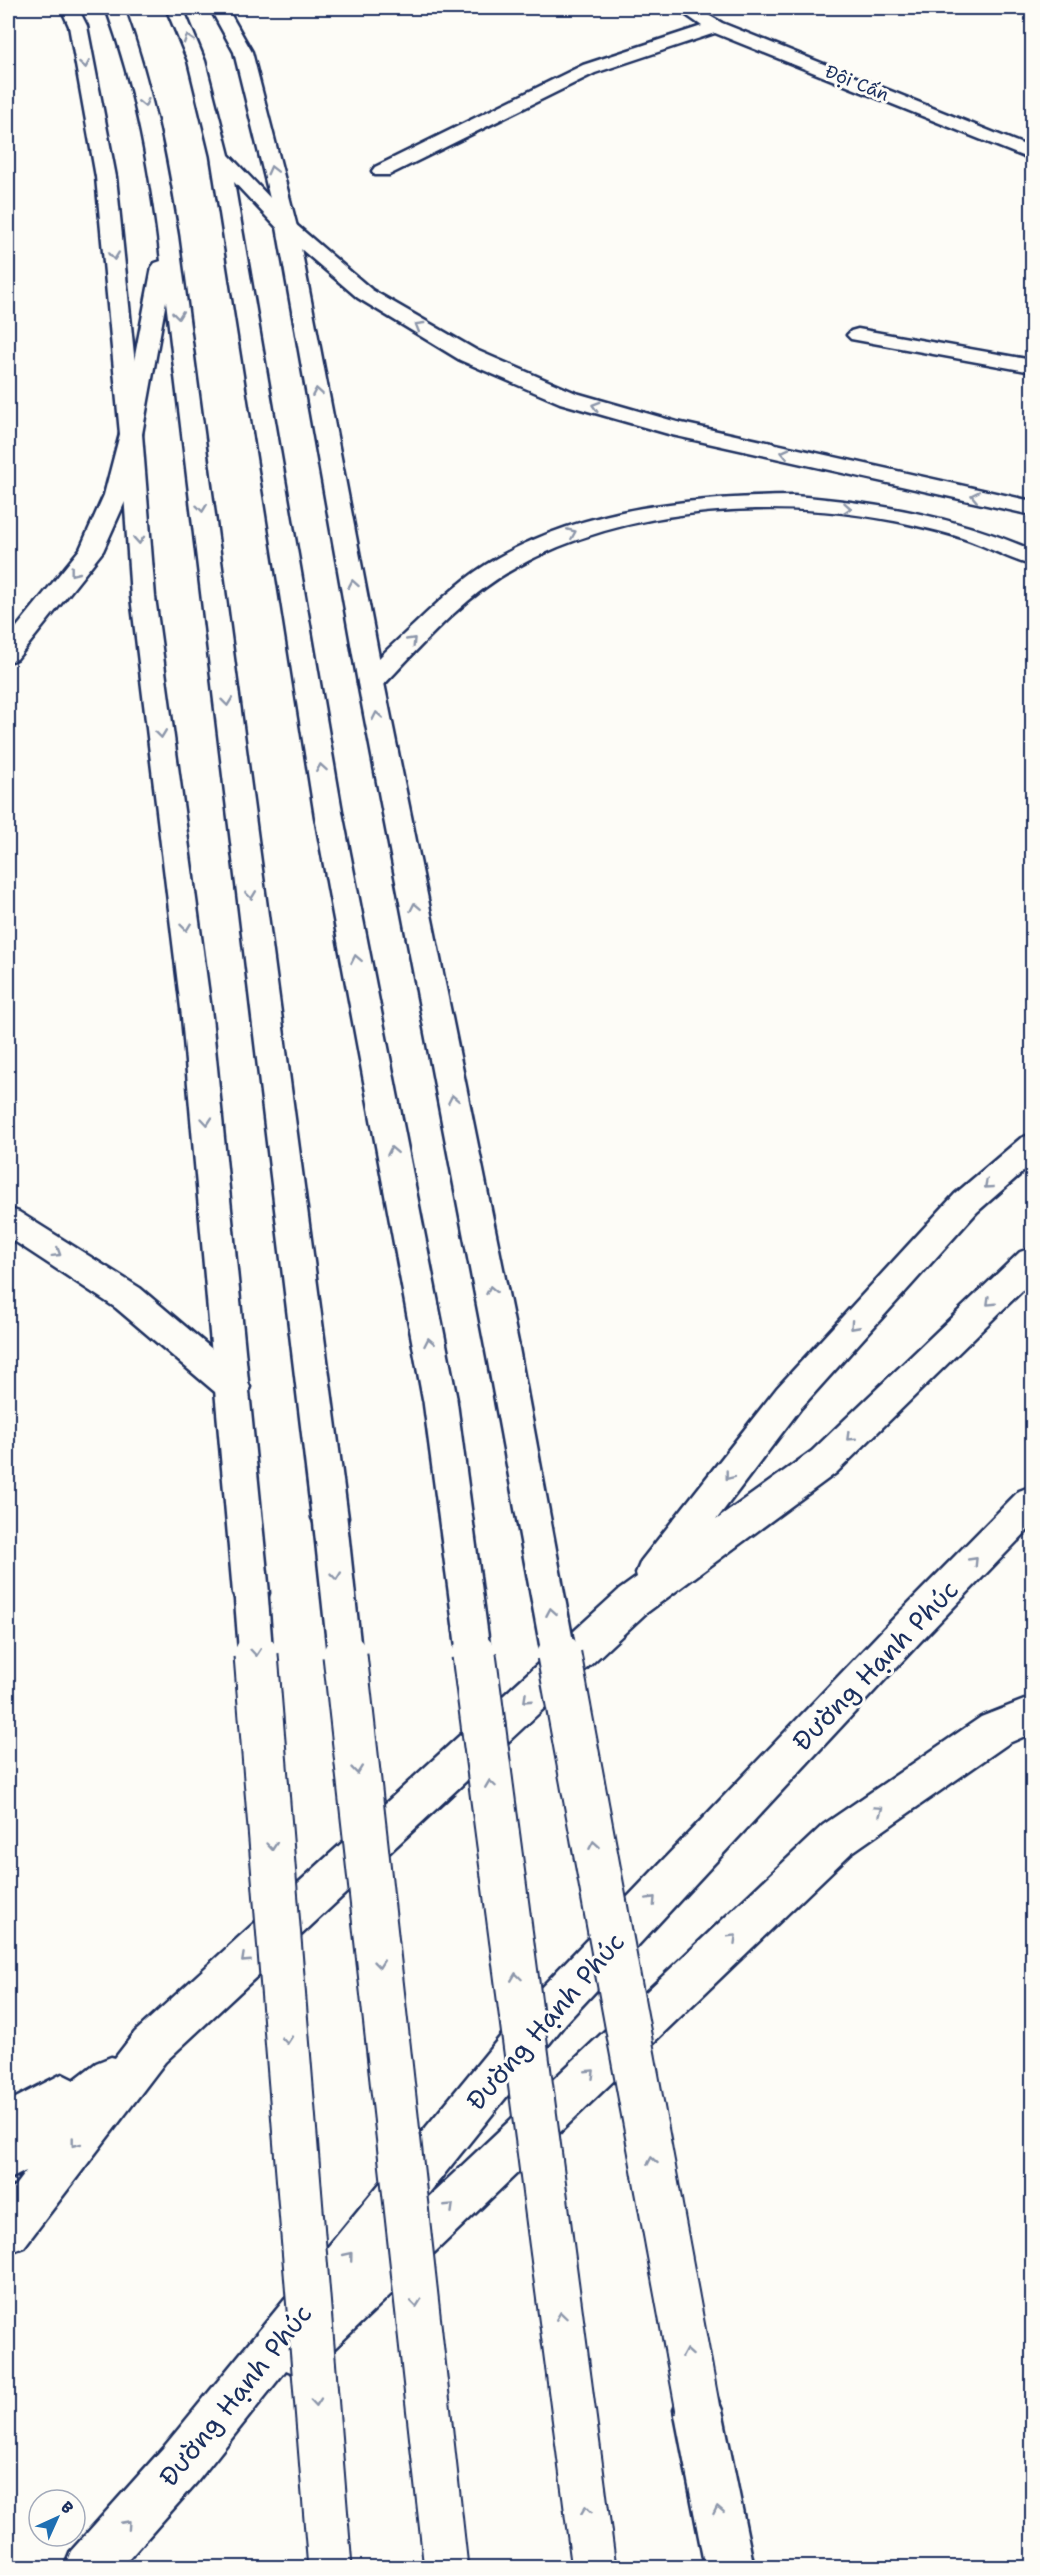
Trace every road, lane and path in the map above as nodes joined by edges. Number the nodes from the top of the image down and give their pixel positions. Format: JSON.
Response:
{"nodes":[{"id":1,"x":70,"y":8,"type":"edge"},
{"id":2,"x":115,"y":8,"type":"edge"},
{"id":3,"x":175,"y":8,"type":"edge"},
{"id":4,"x":219,"y":8,"type":"edge"},
{"id":5,"x":685,"y":8,"type":"edge"},
{"id":6,"x":716,"y":27,"type":"junction"},
{"id":7,"x":1032,"y":154,"type":"edge"},
{"id":8,"x":220,"y":156,"type":"junction"},
{"id":9,"x":382,"y":171,"type":"dead end"},
{"id":10,"x":286,"y":227,"type":"junction"},
{"id":11,"x":168,"y":236,"type":"junction"},
{"id":12,"x":858,"y":335,"type":"dead end"},
{"id":13,"x":1032,"y":366,"type":"edge"},
{"id":14,"x":131,"y":434,"type":"junction"},
{"id":15,"x":1032,"y":508,"type":"edge"},
{"id":16,"x":1032,"y":558,"type":"edge"},
{"id":17,"x":8,"y":654,"type":"edge"},
{"id":18,"x":371,"y":683,"type":"junction"},
{"id":19,"x":1032,"y":1146,"type":"edge"},
{"id":20,"x":8,"y":1221,"type":"edge"},
{"id":21,"x":1032,"y":1261,"type":"edge"},
{"id":22,"x":233,"y":1387,"type":"junction"},
{"id":23,"x":1032,"y":1502,"type":"edge"},
{"id":24,"x":632,"y":1602,"type":"junction"},
{"id":25,"x":1032,"y":1716,"type":"edge"},
{"id":26,"x":150,"y":2047,"type":"junction"},
{"id":27,"x":8,"y":2126,"type":"edge"},
{"id":28,"x":8,"y":2158,"type":"edge"},
{"id":29,"x":8,"y":2231,"type":"edge"},
{"id":30,"x":180,"y":2465,"type":"junction"},
{"id":31,"x":88,"y":2568,"type":"edge"},
{"id":32,"x":330,"y":2568,"type":"edge"},
{"id":33,"x":446,"y":2568,"type":"edge"},
{"id":34,"x":594,"y":2568,"type":"edge"},
{"id":35,"x":729,"y":2568,"type":"edge"}],
"edges":[{"from":1,"to":14,"type":"main road","one_way":true},
{"from":2,"to":11,"type":"main road","one_way":true},
{"from":8,"to":3,"type":"main road","one_way":true},
{"from":10,"to":4,"type":"main road","one_way":true},
{"from":5,"to":6,"type":"main road","name":"Đội Cấn"},
{"from":6,"to":7,"type":"main road","name":"Đội Cấn"},
{"from":6,"to":9,"type":"main road"},
{"from":8,"to":10,"type":"main road"},
{"from":34,"to":8,"type":"main road","one_way":true,"bridge":true},
{"from":15,"to":10,"type":"main road","one_way":true},
{"from":18,"to":10,"type":"main road","one_way":true},
{"from":11,"to":14,"type":"main road"},
{"from":11,"to":33,"type":"main road","one_way":true,"bridge":true},
{"from":12,"to":13,"type":"main road"},
{"from":14,"to":17,"type":"main road","one_way":true},
{"from":14,"to":22,"type":"main road","one_way":true},
{"from":18,"to":16,"type":"main road","one_way":true},
{"from":35,"to":18,"type":"main road","one_way":true,"bridge":true},
{"from":19,"to":24,"type":"main road","one_way":true},
{"from":20,"to":22,"type":"main road","one_way":true},
{"from":21,"to":24,"type":"main road","one_way":true},
{"from":22,"to":32,"type":"main road","one_way":true,"bridge":true},
{"from":30,"to":23,"type":"main road","name":"Đường Hạnh Phúc","one_way":true},
{"from":24,"to":26,"type":"main road","one_way":true},
{"from":30,"to":25,"type":"main road","one_way":true},
{"from":26,"to":27,"type":"main road"},
{"from":26,"to":28,"type":"main road"},
{"from":26,"to":29,"type":"main road","one_way":true},
{"from":31,"to":30,"type":"main road","name":"Đường Hạnh Phúc","one_way":true}]}
